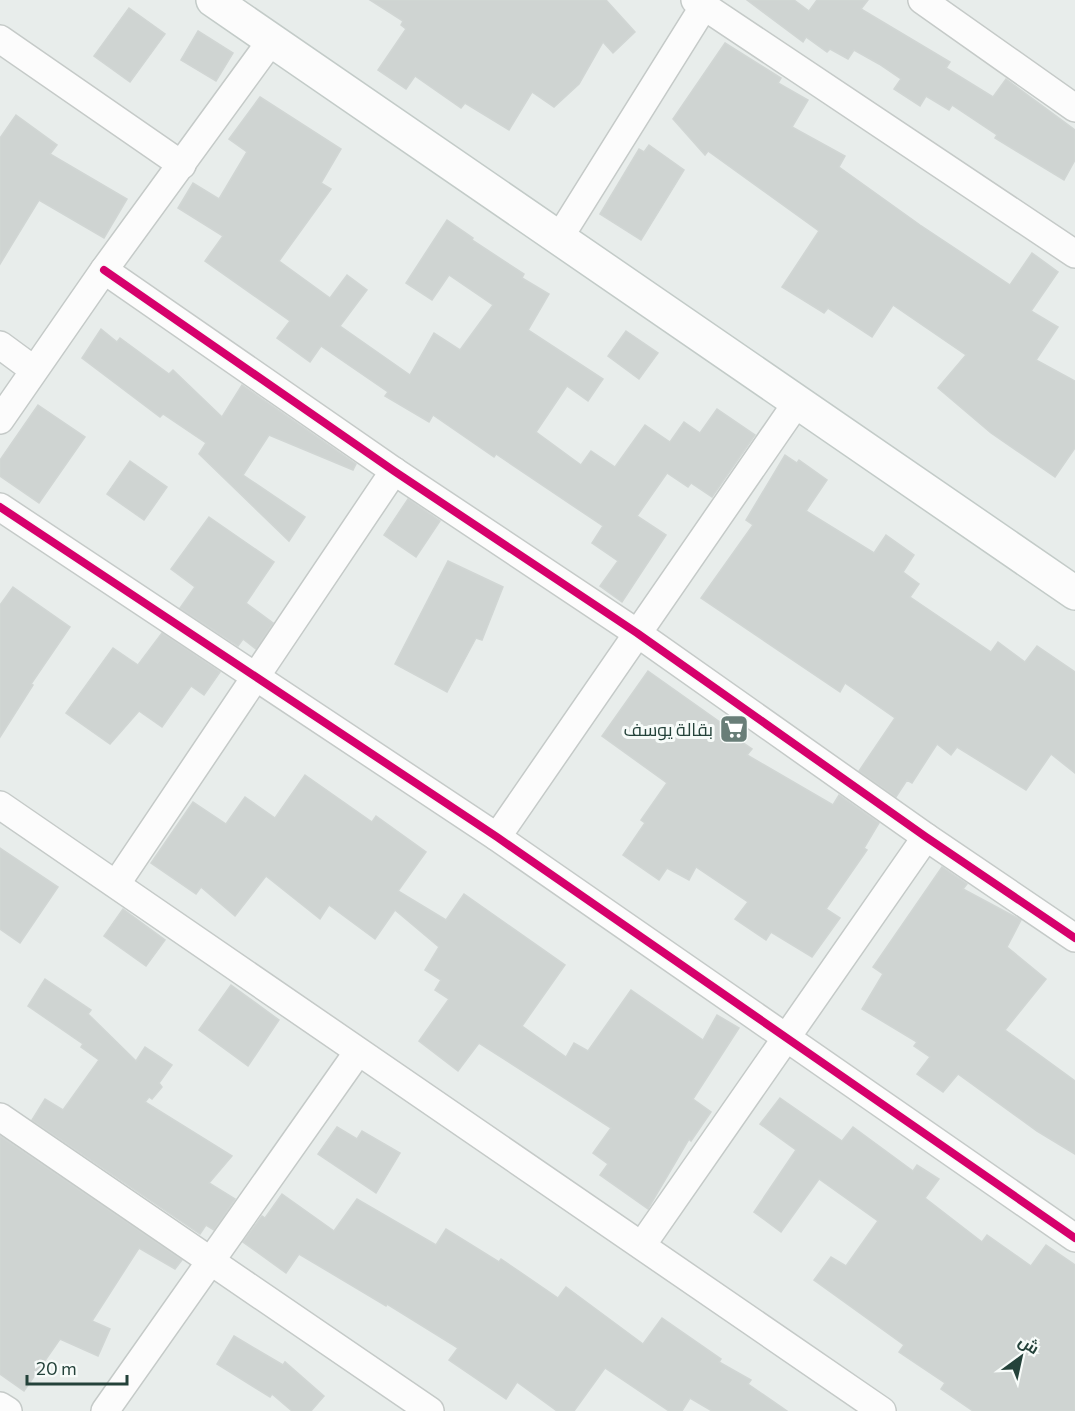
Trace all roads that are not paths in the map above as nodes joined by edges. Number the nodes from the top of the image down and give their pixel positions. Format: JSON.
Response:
{"nodes":[{"id":1,"x":213,"y":0,"type":"edge"},
{"id":2,"x":922,"y":0,"type":"edge"},
{"id":3,"x":700,"y":3,"type":"edge"},
{"id":4,"x":0,"y":39,"type":"edge"},
{"id":5,"x":271,"y":41,"type":"junction"},
{"id":6,"x":1075,"y":108,"type":"edge"},
{"id":7,"x":182,"y":165,"type":"junction"},
{"id":8,"x":559,"y":238,"type":"junction"},
{"id":9,"x":1075,"y":254,"type":"edge"},
{"id":10,"x":104,"y":270,"type":"junction"},
{"id":11,"x":0,"y":345,"type":"edge"},
{"id":12,"x":34,"y":370,"type":"junction"},
{"id":13,"x":798,"y":401,"type":"junction"},
{"id":14,"x":0,"y":420,"type":"edge"},
{"id":15,"x":394,"y":471,"type":"junction"},
{"id":16,"x":0,"y":507,"type":"edge"},
{"id":17,"x":1075,"y":592,"type":"edge"},
{"id":18,"x":638,"y":633,"type":"junction"},
{"id":19,"x":255,"y":678,"type":"junction"},
{"id":20,"x":0,"y":805,"type":"edge"},
{"id":21,"x":497,"y":837,"type":"junction"},
{"id":22,"x":926,"y":837,"type":"junction"},
{"id":23,"x":117,"y":883,"type":"junction"},
{"id":24,"x":1075,"y":938,"type":"edge"},
{"id":25,"x":785,"y":1036,"type":"junction"},
{"id":26,"x":358,"y":1052,"type":"junction"},
{"id":27,"x":0,"y":1117,"type":"edge"},
{"id":28,"x":1075,"y":1238,"type":"edge"},
{"id":29,"x":642,"y":1245,"type":"junction"},
{"id":30,"x":212,"y":1262,"type":"junction"},
{"id":31,"x":0,"y":1406,"type":"edge"},
{"id":32,"x":8,"y":1411,"type":"edge"},
{"id":33,"x":105,"y":1411,"type":"edge"},
{"id":34,"x":430,"y":1411,"type":"edge"},
{"id":35,"x":882,"y":1411,"type":"edge"}],
"edges":[{"from":1,"to":5,"type":"street"},
{"from":2,"to":6,"type":"street"},
{"from":3,"to":8,"type":"street"},
{"from":3,"to":9,"type":"street"},
{"from":4,"to":7,"type":"street"},
{"from":5,"to":7,"type":"street"},
{"from":5,"to":8,"type":"street"},
{"from":7,"to":10,"type":"street"},
{"from":8,"to":13,"type":"street"},
{"from":10,"to":12,"type":"street"},
{"from":10,"to":15,"type":"street"},
{"from":11,"to":12,"type":"street"},
{"from":12,"to":14,"type":"street"},
{"from":13,"to":17,"type":"street"},
{"from":13,"to":18,"type":"street"},
{"from":15,"to":18,"type":"street"},
{"from":15,"to":19,"type":"street"},
{"from":16,"to":19,"type":"street"},
{"from":18,"to":21,"type":"street"},
{"from":18,"to":22,"type":"street"},
{"from":19,"to":21,"type":"street"},
{"from":19,"to":23,"type":"street"},
{"from":20,"to":23,"type":"street"},
{"from":21,"to":25,"type":"street"},
{"from":22,"to":24,"type":"street"},
{"from":22,"to":25,"type":"street"},
{"from":23,"to":26,"type":"street"},
{"from":25,"to":28,"type":"street"},
{"from":25,"to":29,"type":"street"},
{"from":26,"to":29,"type":"street"},
{"from":26,"to":30,"type":"street"},
{"from":27,"to":30,"type":"street"},
{"from":29,"to":35,"type":"street"},
{"from":30,"to":33,"type":"street"},
{"from":30,"to":34,"type":"street"},
{"from":31,"to":32,"type":"street"}]}
